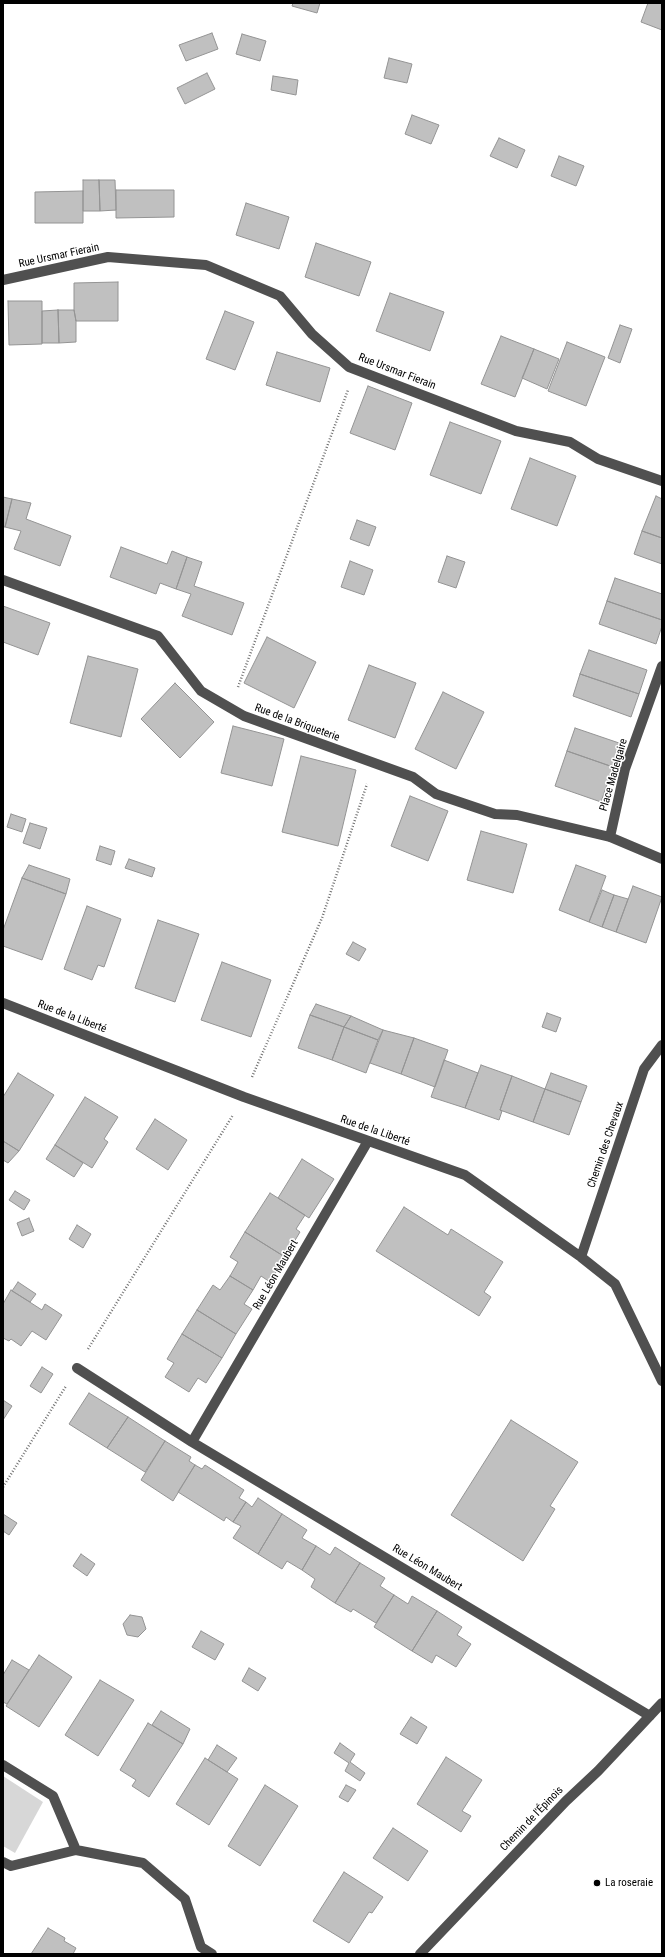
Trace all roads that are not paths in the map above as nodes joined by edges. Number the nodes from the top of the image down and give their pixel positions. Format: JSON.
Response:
{"nodes":[{"id":1,"x":3,"y":280,"type":"edge"},
{"id":2,"x":662,"y":481,"type":"edge"},
{"id":3,"x":3,"y":580,"type":"edge"},
{"id":4,"x":662,"y":666,"type":"edge"},
{"id":5,"x":610,"y":838,"type":"junction"},
{"id":6,"x":662,"y":859,"type":"edge"},
{"id":7,"x":3,"y":1003,"type":"edge"},
{"id":8,"x":662,"y":1045,"type":"edge"},
{"id":9,"x":368,"y":1141,"type":"junction"},
{"id":10,"x":581,"y":1257,"type":"junction"},
{"id":11,"x":76,"y":1368,"type":"road end"},
{"id":12,"x":662,"y":1381,"type":"edge"},
{"id":13,"x":192,"y":1442,"type":"junction"},
{"id":14,"x":662,"y":1703,"type":"edge"},
{"id":15,"x":650,"y":1716,"type":"junction"},
{"id":16,"x":3,"y":1765,"type":"edge"},
{"id":17,"x":76,"y":1850,"type":"junction"},
{"id":18,"x":3,"y":1862,"type":"edge"},
{"id":19,"x":212,"y":1954,"type":"edge"},
{"id":20,"x":420,"y":1954,"type":"edge"}],
"edges":[{"from":1,"to":2,"type":"street","name":"Rue Ursmar Fierain"},
{"from":3,"to":5,"type":"street","name":"Rue de la Briqueterie"},
{"from":4,"to":5,"type":"street","name":"Place Madelgaire"},
{"from":5,"to":6,"type":"street"},
{"from":7,"to":9,"type":"street","name":"Rue de la Liberté"},
{"from":8,"to":10,"type":"street","name":"Chemin des Chevaux"},
{"from":9,"to":10,"type":"street","name":"Rue de la Liberté"},
{"from":9,"to":13,"type":"street","name":"Rue Léon Maubert"},
{"from":10,"to":12,"type":"street","name":"Rue de la Liberté"},
{"from":11,"to":13,"type":"street","name":"Rue Léon Maubert"},
{"from":13,"to":15,"type":"street","name":"Rue Léon Maubert"},
{"from":14,"to":15,"type":"street","name":"Chemin de l'Épinois"},
{"from":15,"to":20,"type":"street","name":"Chemin de l'Épinois"},
{"from":16,"to":17,"type":"street"},
{"from":17,"to":18,"type":"street"},
{"from":17,"to":19,"type":"street"}]}
